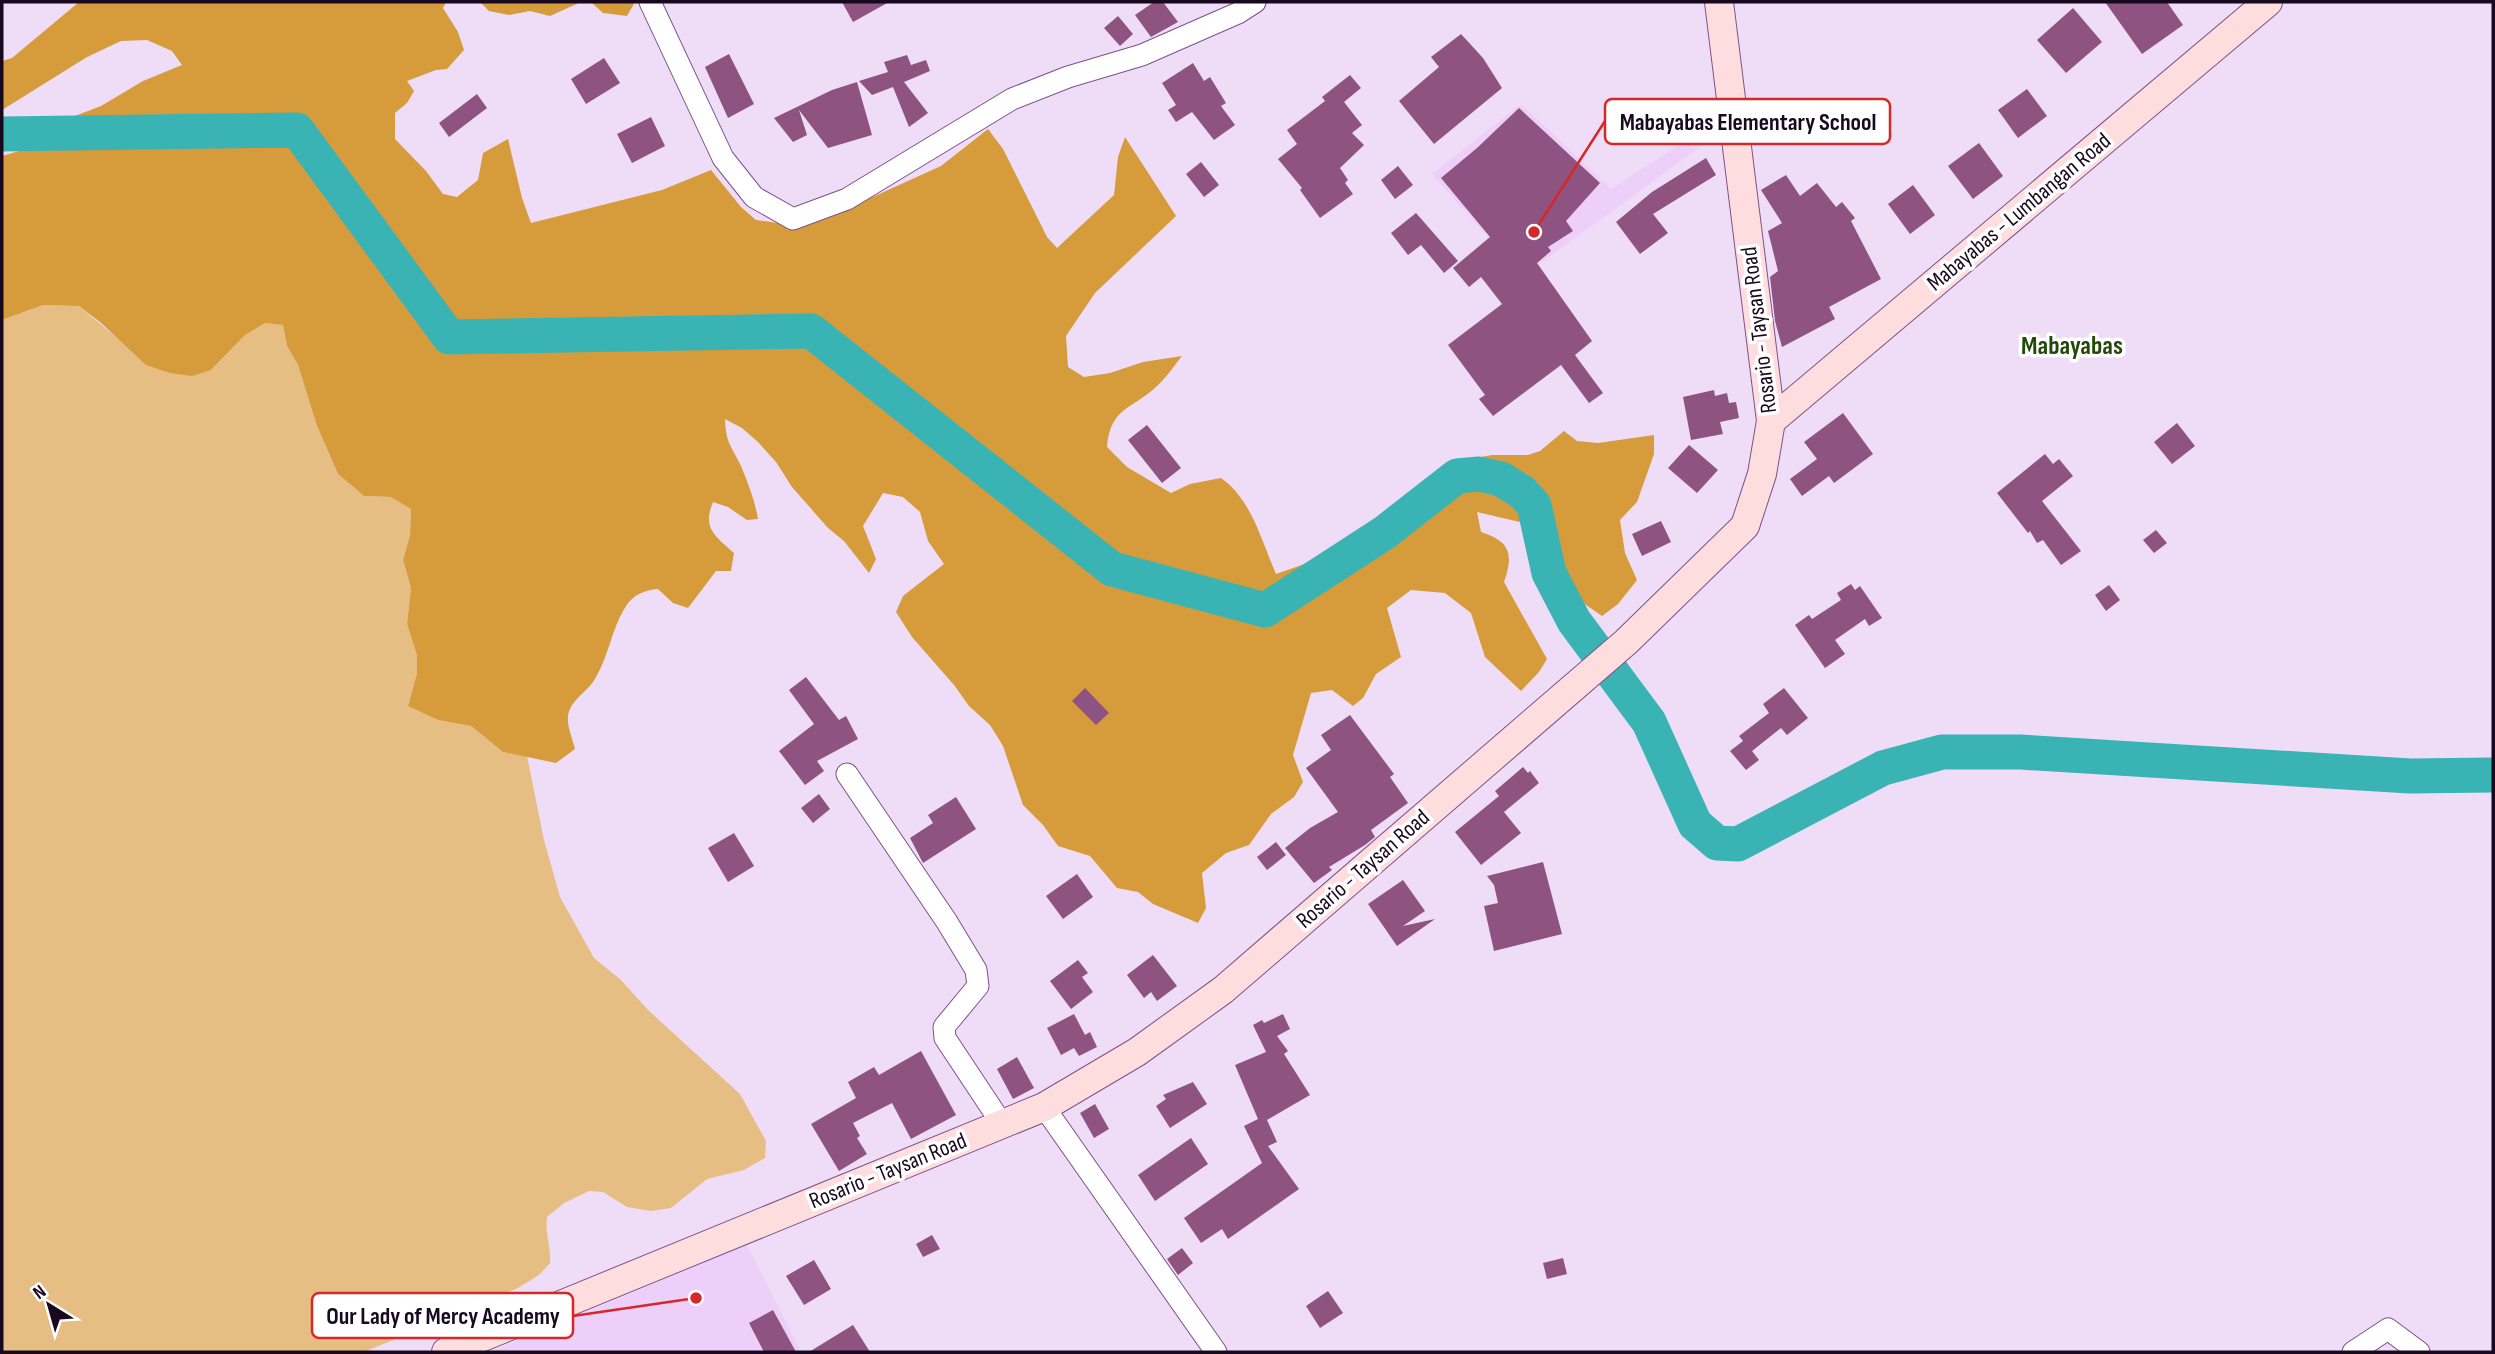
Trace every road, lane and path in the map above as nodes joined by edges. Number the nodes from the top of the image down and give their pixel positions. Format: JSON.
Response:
{"nodes":[{"id":1,"x":650,"y":2,"type":"edge"},
{"id":2,"x":1255,"y":2,"type":"edge"},
{"id":3,"x":1718,"y":2,"type":"edge"},
{"id":4,"x":2268,"y":2,"type":"edge"},
{"id":5,"x":1770,"y":421,"type":"junction"},
{"id":6,"x":847,"y":774,"type":"dead end"},
{"id":7,"x":1044,"y":1107,"type":"junction"},
{"id":8,"x":1002,"y":1124,"type":"junction"},
{"id":9,"x":446,"y":1352,"type":"edge"},
{"id":10,"x":1216,"y":1352,"type":"edge"},
{"id":11,"x":2353,"y":1352,"type":"edge"},
{"id":12,"x":2419,"y":1352,"type":"edge"}],
"edges":[{"from":1,"to":2,"type":"street"},
{"from":3,"to":5,"type":"main road","name":"Rosario - Taysan Road"},
{"from":4,"to":5,"type":"main road","name":"Mabayabas - Lumbangan Road"},
{"from":5,"to":7,"type":"main road","name":"Rosario - Taysan Road"},
{"from":6,"to":8,"type":"street"},
{"from":7,"to":8,"type":"main road","name":"Rosario - Taysan Road"},
{"from":7,"to":10,"type":"street"},
{"from":8,"to":9,"type":"main road","name":"Rosario - Taysan Road"},
{"from":11,"to":12,"type":"street"}]}
